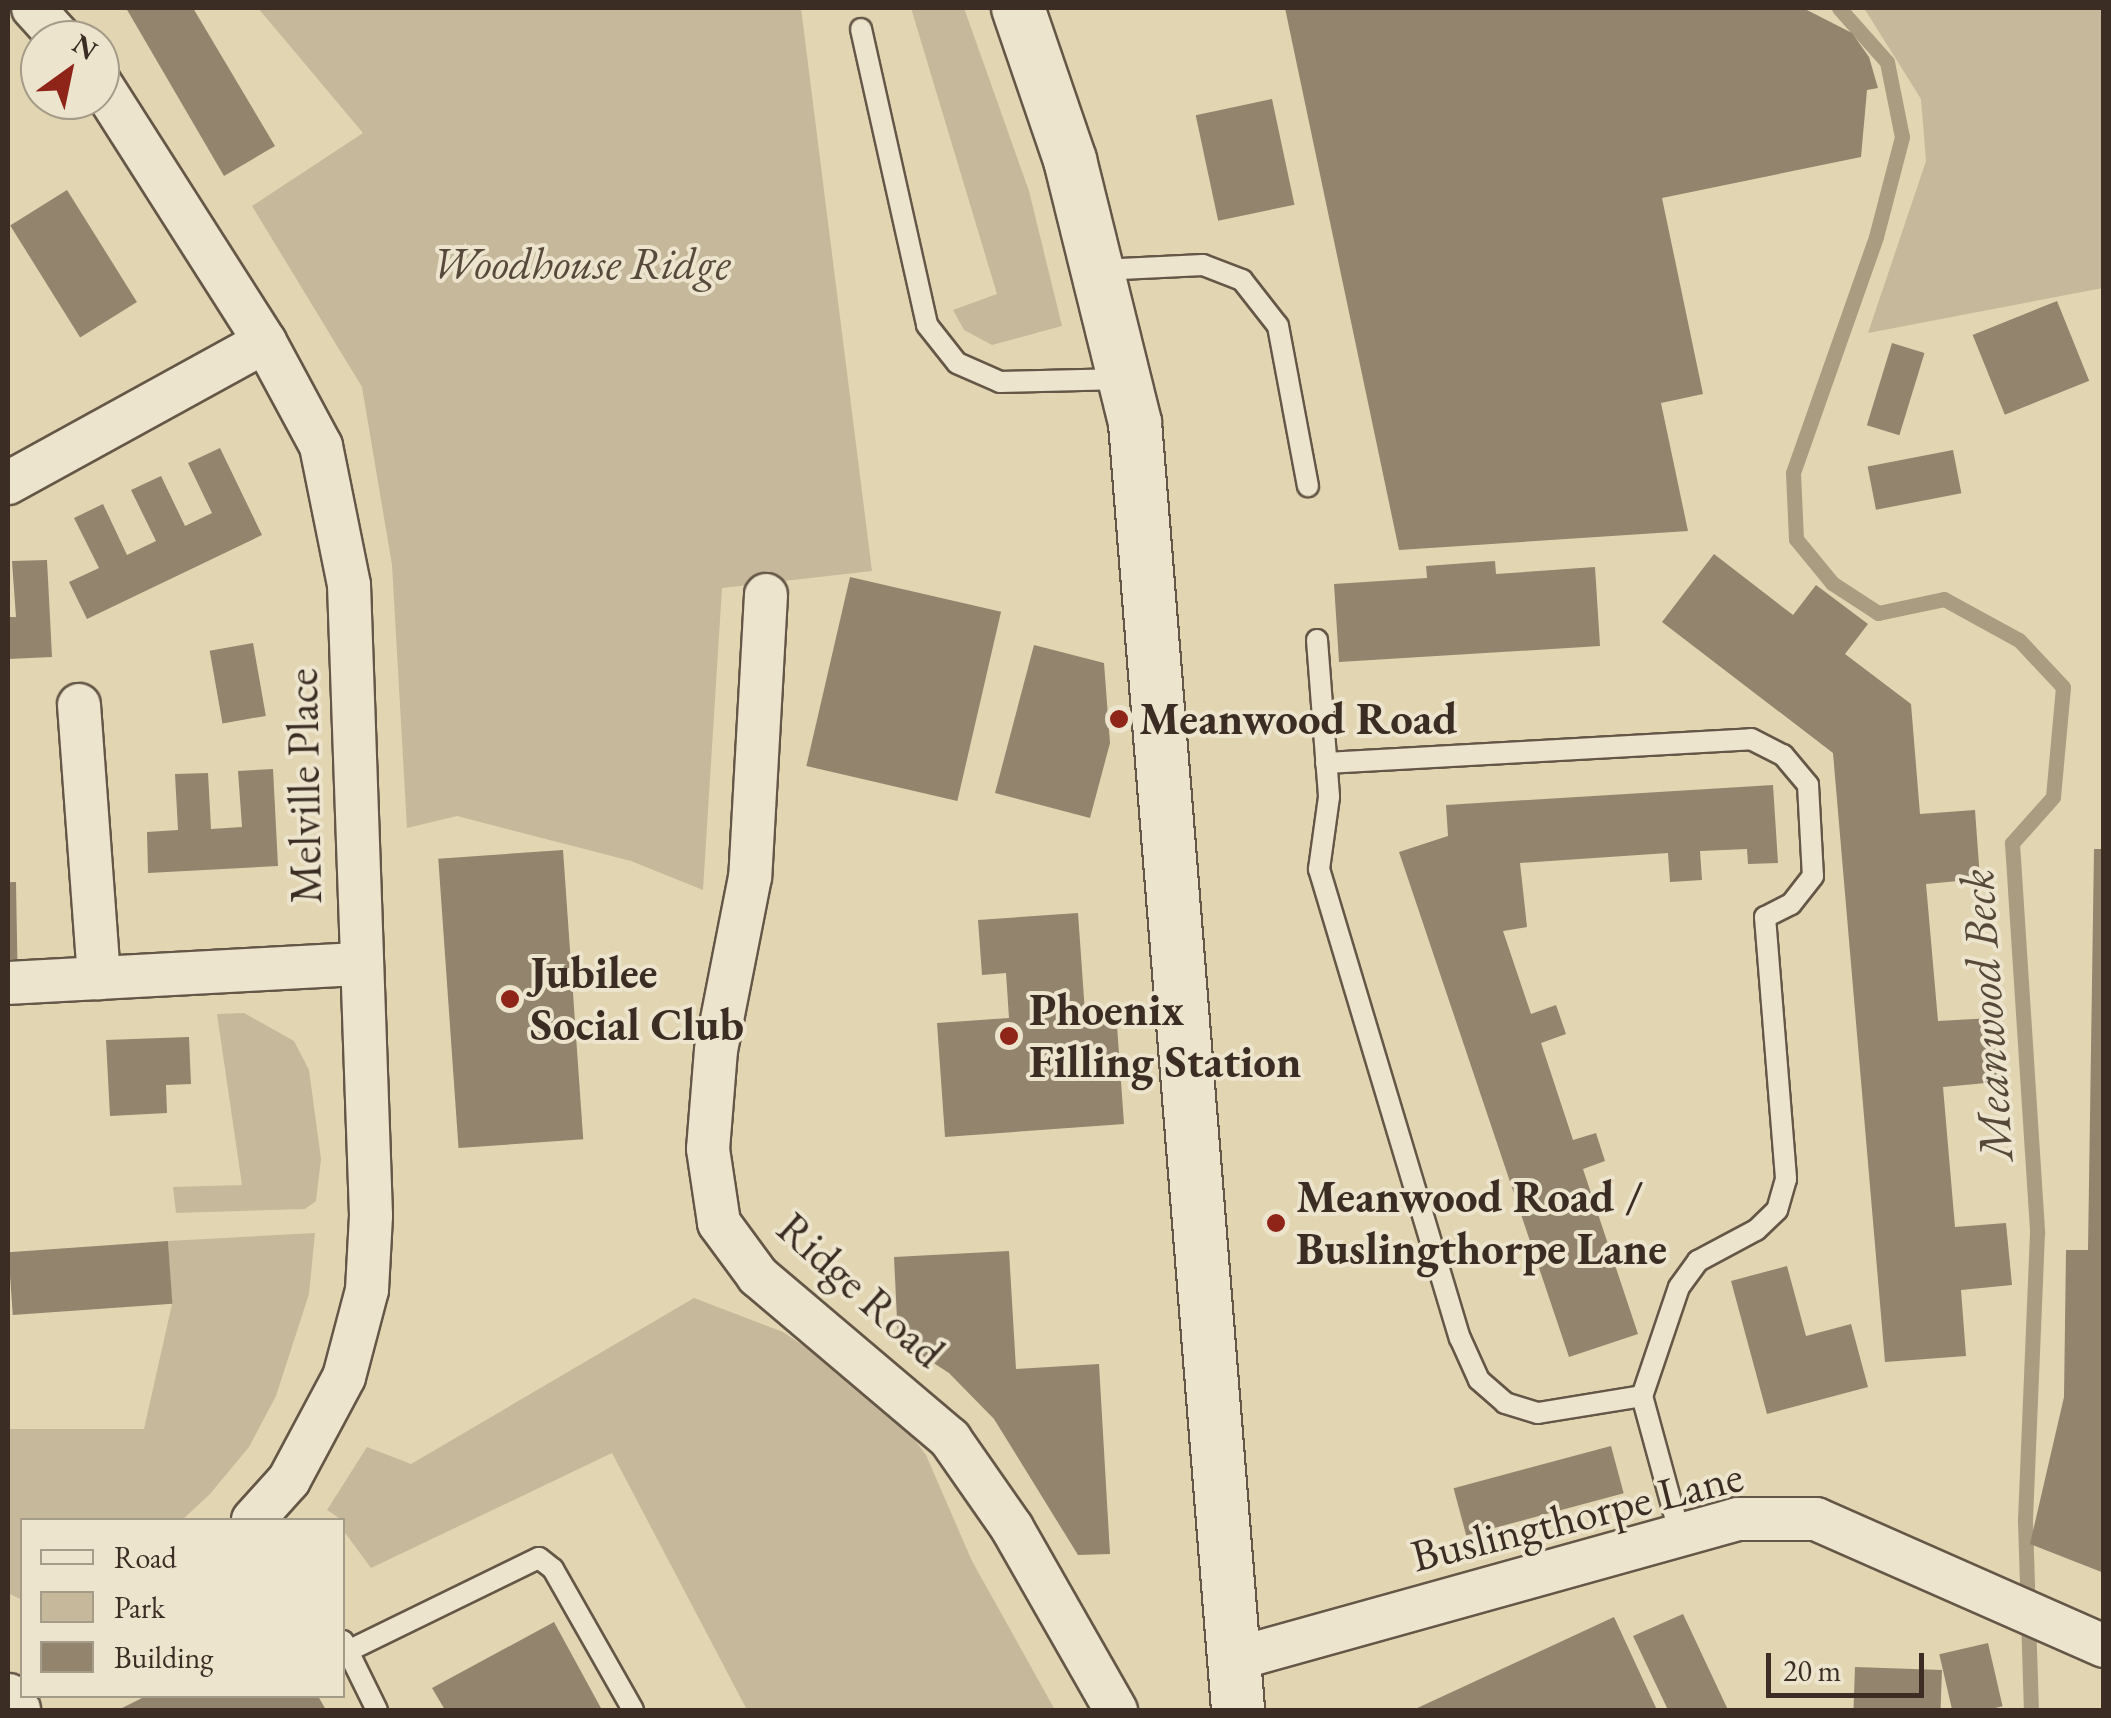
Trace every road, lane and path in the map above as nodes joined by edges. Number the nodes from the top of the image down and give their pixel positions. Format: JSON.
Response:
{"nodes":[{"id":1,"x":1018,"y":8,"type":"edge"},
{"id":2,"x":861,"y":29,"type":"dead end"},
{"id":3,"x":120,"y":115,"type":"edge"},
{"id":4,"x":1100,"y":270,"type":"junction"},
{"id":5,"x":264,"y":342,"type":"junction"},
{"id":6,"x":1125,"y":378,"type":"junction"},
{"id":7,"x":8,"y":482,"type":"edge"},
{"id":8,"x":1308,"y":486,"type":"dead end"},
{"id":9,"x":766,"y":595,"type":"dead end"},
{"id":10,"x":1317,"y":640,"type":"dead end"},
{"id":11,"x":80,"y":705,"type":"dead end"},
{"id":12,"x":1326,"y":763,"type":"junction"},
{"id":13,"x":359,"y":964,"type":"junction"},
{"id":14,"x":98,"y":978,"type":"junction"},
{"id":15,"x":8,"y":984,"type":"edge"},
{"id":16,"x":1642,"y":1396,"type":"junction"},
{"id":17,"x":268,"y":1514,"type":"edge"},
{"id":18,"x":1680,"y":1535,"type":"junction"},
{"id":19,"x":2100,"y":1644,"type":"edge"},
{"id":20,"x":345,"y":1645,"type":"edge"},
{"id":21,"x":1235,"y":1658,"type":"junction"},
{"id":22,"x":8,"y":1700,"type":"edge"},
{"id":23,"x":14,"y":1710,"type":"edge"},
{"id":24,"x":377,"y":1710,"type":"edge"},
{"id":25,"x":634,"y":1710,"type":"edge"},
{"id":26,"x":1116,"y":1710,"type":"edge"},
{"id":27,"x":1238,"y":1710,"type":"edge"}],
"edges":[{"from":1,"to":4,"type":"street"},
{"from":2,"to":6,"type":"lane"},
{"from":3,"to":5,"type":"street","name":"Melville Place"},
{"from":4,"to":6,"type":"street"},
{"from":4,"to":8,"type":"lane"},
{"from":5,"to":7,"type":"street"},
{"from":5,"to":13,"type":"street","name":"Melville Place"},
{"from":6,"to":21,"type":"street"},
{"from":9,"to":26,"type":"street","name":"Ridge Road"},
{"from":10,"to":12,"type":"lane"},
{"from":11,"to":14,"type":"street"},
{"from":12,"to":16,"type":"lane"},
{"from":12,"to":16,"type":"lane"},
{"from":13,"to":14,"type":"street"},
{"from":13,"to":17,"type":"street","name":"Melville Place"},
{"from":14,"to":15,"type":"street"},
{"from":16,"to":18,"type":"lane"},
{"from":18,"to":19,"type":"street","name":"Buslingthorpe Lane"},
{"from":18,"to":21,"type":"street","name":"Buslingthorpe Lane"},
{"from":20,"to":24,"type":"lane"},
{"from":20,"to":25,"type":"lane"},
{"from":21,"to":27,"type":"street"},
{"from":22,"to":23,"type":"street"}]}
